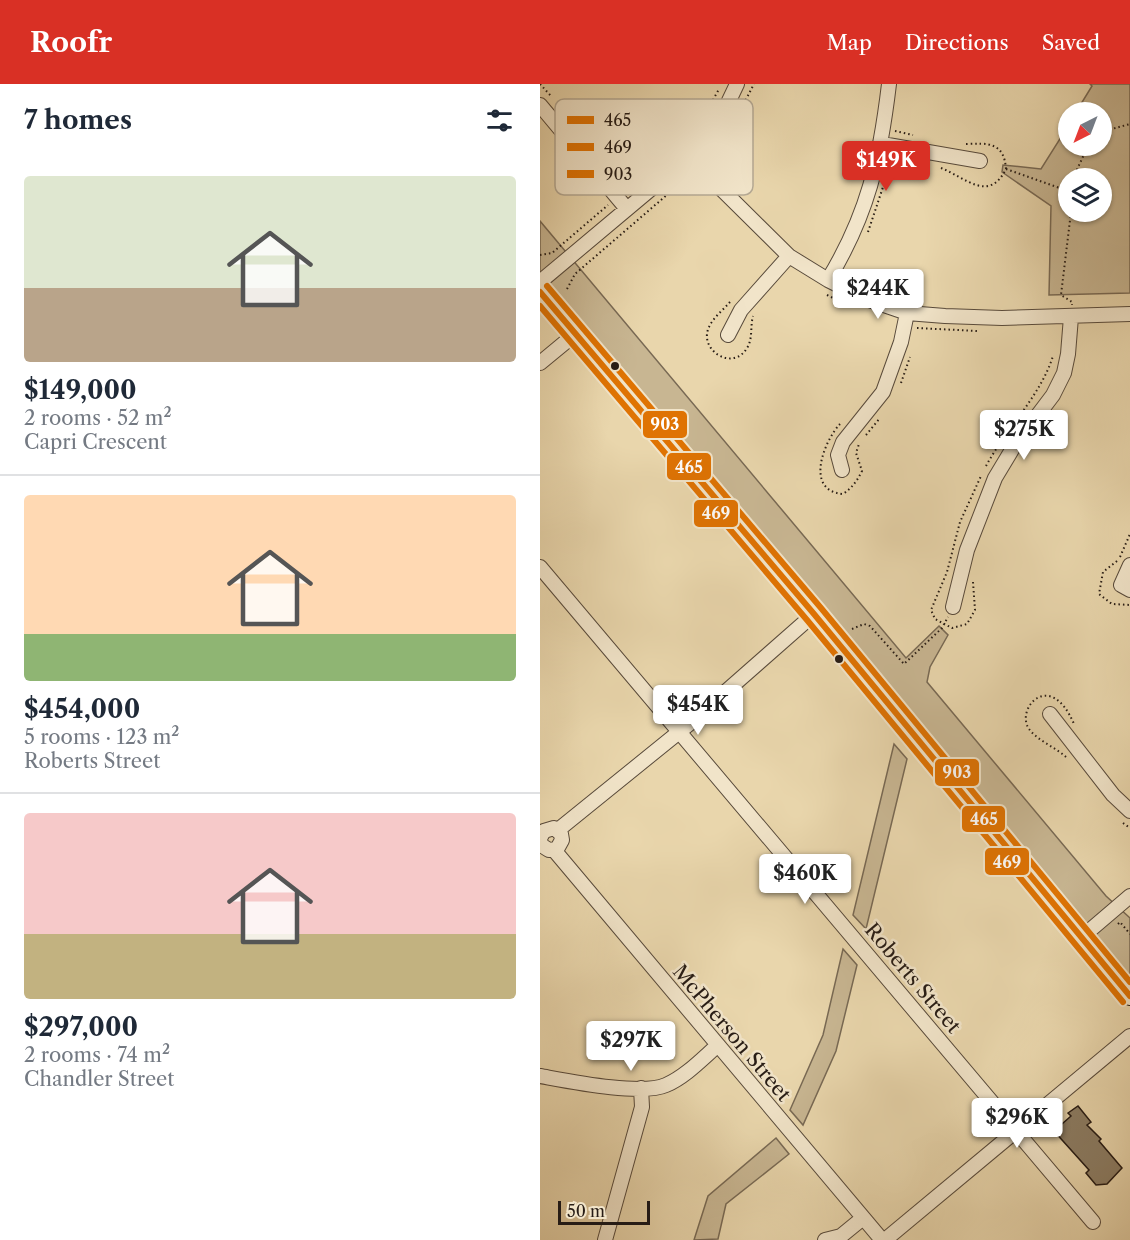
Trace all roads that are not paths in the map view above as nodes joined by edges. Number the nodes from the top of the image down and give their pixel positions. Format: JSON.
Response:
{"nodes":[{"id":1,"x":737,"y":84,"type":"edge"},
{"id":2,"x":889,"y":84,"type":"edge"},
{"id":3,"x":730,"y":99,"type":"edge"},
{"id":4,"x":540,"y":105,"type":"edge"},
{"id":5,"x":555,"y":121,"type":"edge"},
{"id":6,"x":882,"y":144,"type":"junction"},
{"id":7,"x":981,"y":161,"type":"dead end"},
{"id":8,"x":624,"y":195,"type":"edge"},
{"id":9,"x":644,"y":195,"type":"edge"},
{"id":10,"x":727,"y":195,"type":"edge"},
{"id":11,"x":627,"y":209,"type":"junction"},
{"id":12,"x":789,"y":256,"type":"junction"},
{"id":13,"x":828,"y":280,"type":"junction"},
{"id":14,"x":540,"y":282,"type":"edge"},
{"id":15,"x":540,"y":292,"type":"edge"},
{"id":16,"x":907,"y":313,"type":"junction"},
{"id":17,"x":1130,"y":314,"type":"edge"},
{"id":18,"x":1071,"y":316,"type":"junction"},
{"id":19,"x":574,"y":335,"type":"junction"},
{"id":20,"x":728,"y":335,"type":"dead end"},
{"id":21,"x":540,"y":363,"type":"edge"},
{"id":22,"x":842,"y":470,"type":"dead end"},
{"id":23,"x":1130,"y":565,"type":"edge"},
{"id":24,"x":540,"y":567,"type":"edge"},
{"id":25,"x":1130,"y":590,"type":"edge"},
{"id":26,"x":953,"y":607,"type":"road end"},
{"id":27,"x":814,"y":614,"type":"junction"},
{"id":28,"x":1050,"y":714,"type":"dead end"},
{"id":29,"x":679,"y":732,"type":"junction"},
{"id":30,"x":1130,"y":811,"type":"edge"},
{"id":31,"x":545,"y":838,"type":"edge"},
{"id":32,"x":1130,"y":896,"type":"edge"},
{"id":33,"x":1082,"y":937,"type":"junction"},
{"id":34,"x":1130,"y":996,"type":"edge"},
{"id":35,"x":1130,"y":1036,"type":"edge"},
{"id":36,"x":718,"y":1045,"type":"junction"},
{"id":37,"x":540,"y":1076,"type":"edge"},
{"id":38,"x":641,"y":1088,"type":"junction"},
{"id":39,"x":1016,"y":1130,"type":"junction"},
{"id":40,"x":863,"y":1218,"type":"junction"},
{"id":41,"x":1093,"y":1222,"type":"dead end"},
{"id":42,"x":604,"y":1240,"type":"edge"},
{"id":43,"x":825,"y":1240,"type":"edge"},
{"id":44,"x":883,"y":1240,"type":"edge"}],
"edges":[{"from":1,"to":3,"type":"street"},
{"from":2,"to":6,"type":"street"},
{"from":4,"to":5,"type":"street"},
{"from":6,"to":7,"type":"street"},
{"from":6,"to":13,"type":"street"},
{"from":8,"to":11,"type":"street"},
{"from":9,"to":11,"type":"street"},
{"from":10,"to":12,"type":"street"},
{"from":11,"to":14,"type":"street"},
{"from":12,"to":13,"type":"street"},
{"from":12,"to":20,"type":"street"},
{"from":13,"to":16,"type":"street"},
{"from":15,"to":19,"type":"main road"},
{"from":16,"to":18,"type":"street"},
{"from":16,"to":22,"type":"street"},
{"from":17,"to":18,"type":"street"},
{"from":18,"to":26,"type":"street"},
{"from":19,"to":21,"type":"street"},
{"from":19,"to":27,"type":"main road"},
{"from":23,"to":25,"type":"street"},
{"from":24,"to":29,"type":"street","name":"Roberts Street"},
{"from":27,"to":29,"type":"street"},
{"from":27,"to":33,"type":"main road"},
{"from":28,"to":30,"type":"street"},
{"from":29,"to":31,"type":"street"},
{"from":29,"to":39,"type":"street","name":"Roberts Street"},
{"from":31,"to":36,"type":"street","name":"McPherson Street"},
{"from":32,"to":33,"type":"street"},
{"from":33,"to":34,"type":"main road"},
{"from":35,"to":39,"type":"street"},
{"from":36,"to":38,"type":"street"},
{"from":36,"to":40,"type":"street","name":"McPherson Street"},
{"from":37,"to":38,"type":"street"},
{"from":38,"to":42,"type":"street"},
{"from":39,"to":41,"type":"street","name":"Roberts Street"},
{"from":39,"to":44,"type":"street"},
{"from":40,"to":43,"type":"street"},
{"from":40,"to":44,"type":"street","name":"McPherson Street"}]}
